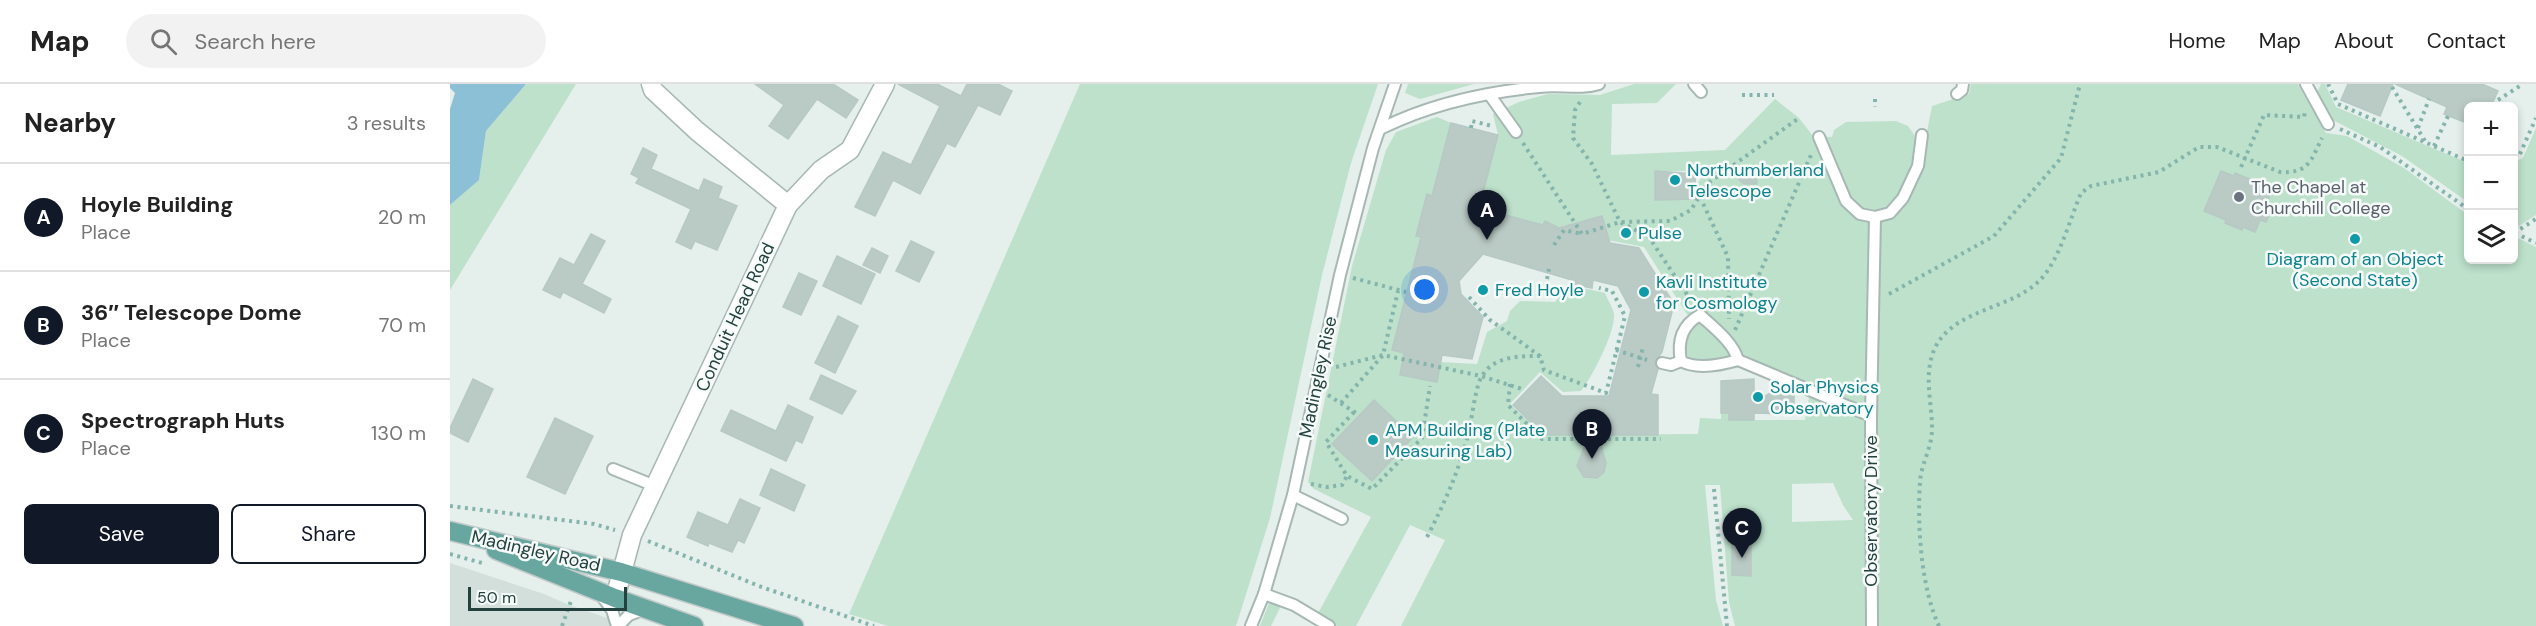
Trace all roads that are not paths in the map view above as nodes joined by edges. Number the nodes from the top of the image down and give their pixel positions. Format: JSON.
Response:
{"nodes":[{"id":1,"x":651,"y":84,"type":"edge"},
{"id":2,"x":885,"y":84,"type":"edge"},
{"id":3,"x":1395,"y":84,"type":"edge"},
{"id":4,"x":1962,"y":84,"type":"edge"},
{"id":5,"x":2306,"y":84,"type":"edge"},
{"id":6,"x":1595,"y":85,"type":"edge"},
{"id":7,"x":1489,"y":94,"type":"junction"},
{"id":8,"x":1957,"y":94,"type":"dead end"},
{"id":9,"x":2328,"y":123,"type":"road end"},
{"id":10,"x":1382,"y":128,"type":"junction"},
{"id":11,"x":1516,"y":132,"type":"road end"},
{"id":12,"x":1922,"y":135,"type":"dead end"},
{"id":13,"x":1819,"y":137,"type":"road end"},
{"id":14,"x":788,"y":205,"type":"junction"},
{"id":15,"x":1875,"y":217,"type":"junction"},
{"id":16,"x":1738,"y":360,"type":"junction"},
{"id":17,"x":1681,"y":361,"type":"junction"},
{"id":18,"x":1662,"y":363,"type":"road end"},
{"id":19,"x":1871,"y":416,"type":"junction"},
{"id":20,"x":613,"y":469,"type":"dead end"},
{"id":21,"x":655,"y":486,"type":"junction"},
{"id":22,"x":1293,"y":495,"type":"junction"},
{"id":23,"x":1342,"y":519,"type":"dead end"},
{"id":24,"x":621,"y":572,"type":"junction"},
{"id":25,"x":1264,"y":594,"type":"junction"},
{"id":26,"x":606,"y":595,"type":"junction"},
{"id":27,"x":646,"y":609,"type":"junction"},
{"id":28,"x":758,"y":616,"type":"junction"},
{"id":29,"x":618,"y":626,"type":"edge"},
{"id":30,"x":694,"y":626,"type":"edge"},
{"id":31,"x":785,"y":626,"type":"edge"},
{"id":32,"x":794,"y":626,"type":"edge"},
{"id":33,"x":1251,"y":626,"type":"edge"},
{"id":34,"x":1329,"y":626,"type":"edge"},
{"id":35,"x":1872,"y":626,"type":"edge"}],
"edges":[{"from":1,"to":14,"type":"street"},
{"from":2,"to":14,"type":"street","name":"Conduit Head Road"},
{"from":3,"to":10,"type":"lane","name":"Madingley Rise"},
{"from":4,"to":8,"type":"lane"},
{"from":5,"to":9,"type":"lane"},
{"from":6,"to":7,"type":"lane"},
{"from":7,"to":10,"type":"lane"},
{"from":7,"to":11,"type":"lane"},
{"from":10,"to":22,"type":"lane","name":"Madingley Rise"},
{"from":12,"to":15,"type":"lane"},
{"from":13,"to":15,"type":"lane"},
{"from":14,"to":21,"type":"street","name":"Conduit Head Road"},
{"from":15,"to":19,"type":"lane","name":"Observatory Drive"},
{"from":16,"to":17,"type":"lane"},
{"from":16,"to":17,"type":"lane"},
{"from":16,"to":19,"type":"lane"},
{"from":17,"to":18,"type":"lane"},
{"from":19,"to":35,"type":"lane","name":"Observatory Drive"},
{"from":20,"to":21,"type":"lane"},
{"from":21,"to":24,"type":"street","name":"Conduit Head Road"},
{"from":22,"to":23,"type":"lane"},
{"from":22,"to":25,"type":"lane","name":"Madingley Rise"},
{"from":24,"to":26,"type":"street","name":"Conduit Head Road"},
{"from":24,"to":26,"type":"main road","name":"Madingley Road"},
{"from":24,"to":28,"type":"main road","name":"Madingley Road"},
{"from":25,"to":33,"type":"lane","name":"Madingley Rise"},
{"from":25,"to":34,"type":"lane"},
{"from":26,"to":27,"type":"main road","name":"Madingley Road"},
{"from":26,"to":29,"type":"lane"},
{"from":27,"to":29,"type":"lane"},
{"from":27,"to":30,"type":"main road","name":"Madingley Road"},
{"from":28,"to":31,"type":"main road"},
{"from":28,"to":32,"type":"main road","name":"Madingley Road"}]}
